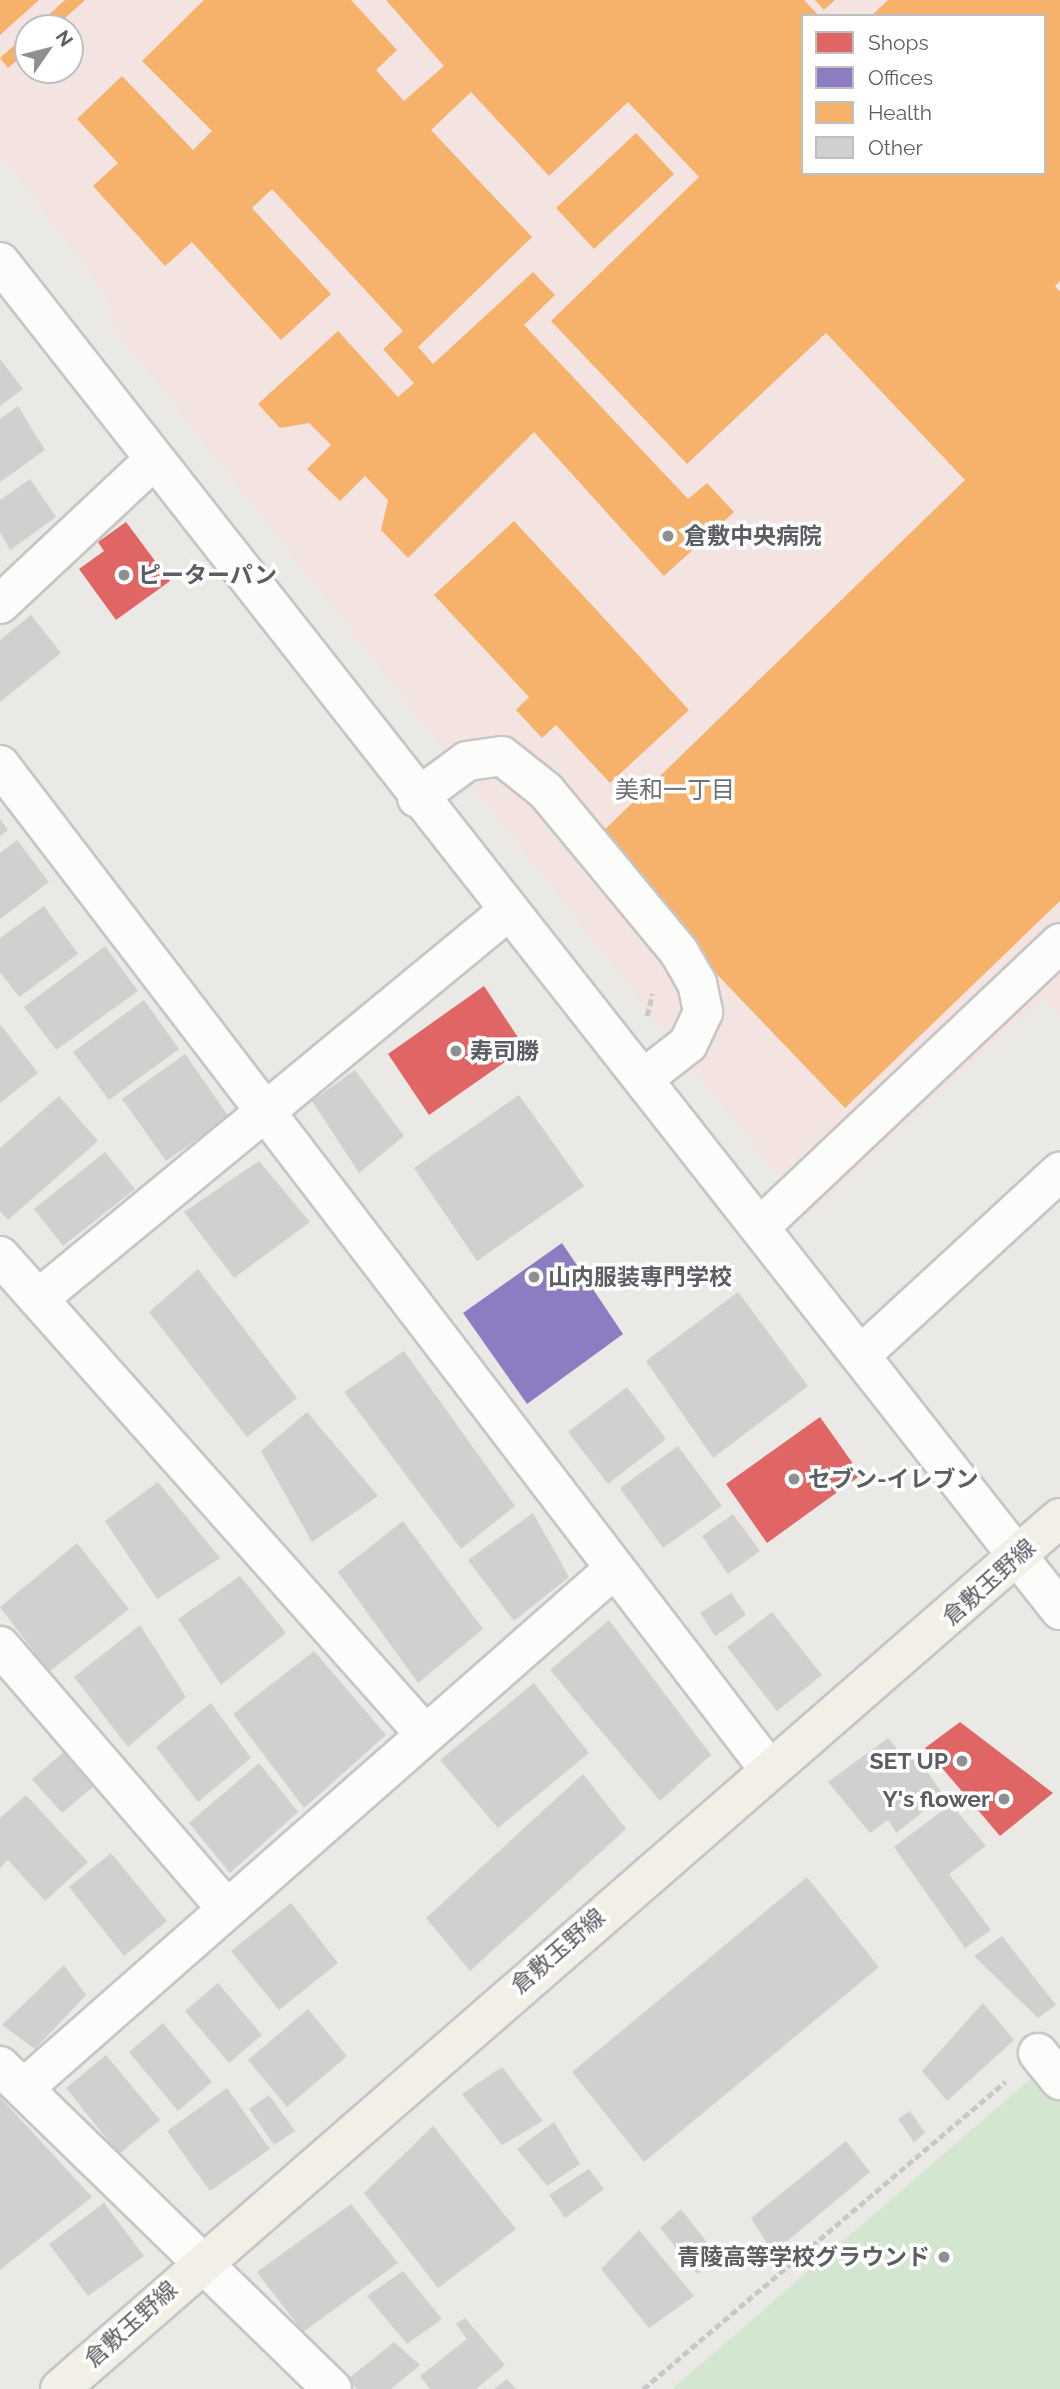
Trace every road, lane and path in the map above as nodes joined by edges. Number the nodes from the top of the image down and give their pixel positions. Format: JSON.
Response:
{"nodes":[{"id":1,"x":5,"y":279,"type":"edge"},
{"id":2,"x":153,"y":461,"type":"junction"},
{"id":3,"x":0,"y":604,"type":"edge"},
{"id":4,"x":0,"y":765,"type":"edge"},
{"id":5,"x":416,"y":798,"type":"junction"},
{"id":6,"x":507,"y":912,"type":"junction"},
{"id":7,"x":1060,"y":943,"type":"edge"},
{"id":8,"x":643,"y":1079,"type":"junction"},
{"id":9,"x":262,"y":1112,"type":"junction"},
{"id":10,"x":1060,"y":1172,"type":"edge"},
{"id":11,"x":762,"y":1225,"type":"junction"},
{"id":12,"x":0,"y":1256,"type":"edge"},
{"id":13,"x":38,"y":1299,"type":"junction"},
{"id":14,"x":863,"y":1353,"type":"junction"},
{"id":15,"x":1060,"y":1518,"type":"edge"},
{"id":16,"x":1019,"y":1555,"type":"junction"},
{"id":17,"x":612,"y":1570,"type":"junction"},
{"id":18,"x":1060,"y":1610,"type":"edge"},
{"id":19,"x":0,"y":1646,"type":"edge"},
{"id":20,"x":423,"y":1732,"type":"junction"},
{"id":21,"x":768,"y":1768,"type":"junction"},
{"id":22,"x":225,"y":1907,"type":"junction"},
{"id":23,"x":1049,"y":2066,"type":"edge"},
{"id":24,"x":8,"y":2075,"type":"edge"},
{"id":25,"x":201,"y":2260,"type":"junction"},
{"id":26,"x":60,"y":2389,"type":"edge"},
{"id":27,"x":332,"y":2389,"type":"edge"},
{"id":28,"x":643,"y":2389,"type":"edge"}],
"edges":[{"from":1,"to":2,"type":"street"},
{"from":2,"to":3,"type":"street"},
{"from":2,"to":5,"type":"street"},
{"from":4,"to":9,"type":"street"},
{"from":5,"to":6,"type":"street"},
{"from":5,"to":8,"type":"street"},
{"from":6,"to":8,"type":"street"},
{"from":6,"to":9,"type":"street"},
{"from":7,"to":11,"type":"street"},
{"from":8,"to":11,"type":"street"},
{"from":9,"to":13,"type":"street"},
{"from":9,"to":17,"type":"street"},
{"from":10,"to":14,"type":"street"},
{"from":11,"to":14,"type":"street"},
{"from":12,"to":13,"type":"street"},
{"from":13,"to":20,"type":"street"},
{"from":14,"to":16,"type":"street"},
{"from":15,"to":16,"type":"main road","name":"倉敷玉野線"},
{"from":16,"to":18,"type":"street"},
{"from":16,"to":21,"type":"main road","name":"倉敷玉野線"},
{"from":17,"to":20,"type":"street"},
{"from":17,"to":21,"type":"street"},
{"from":19,"to":22,"type":"street"},
{"from":20,"to":22,"type":"street"},
{"from":21,"to":25,"type":"main road","name":"倉敷玉野線"},
{"from":22,"to":24,"type":"street"},
{"from":23,"to":28,"type":"path"},
{"from":24,"to":25,"type":"street"},
{"from":25,"to":26,"type":"main road","name":"倉敷玉野線"},
{"from":25,"to":27,"type":"street"}]}
